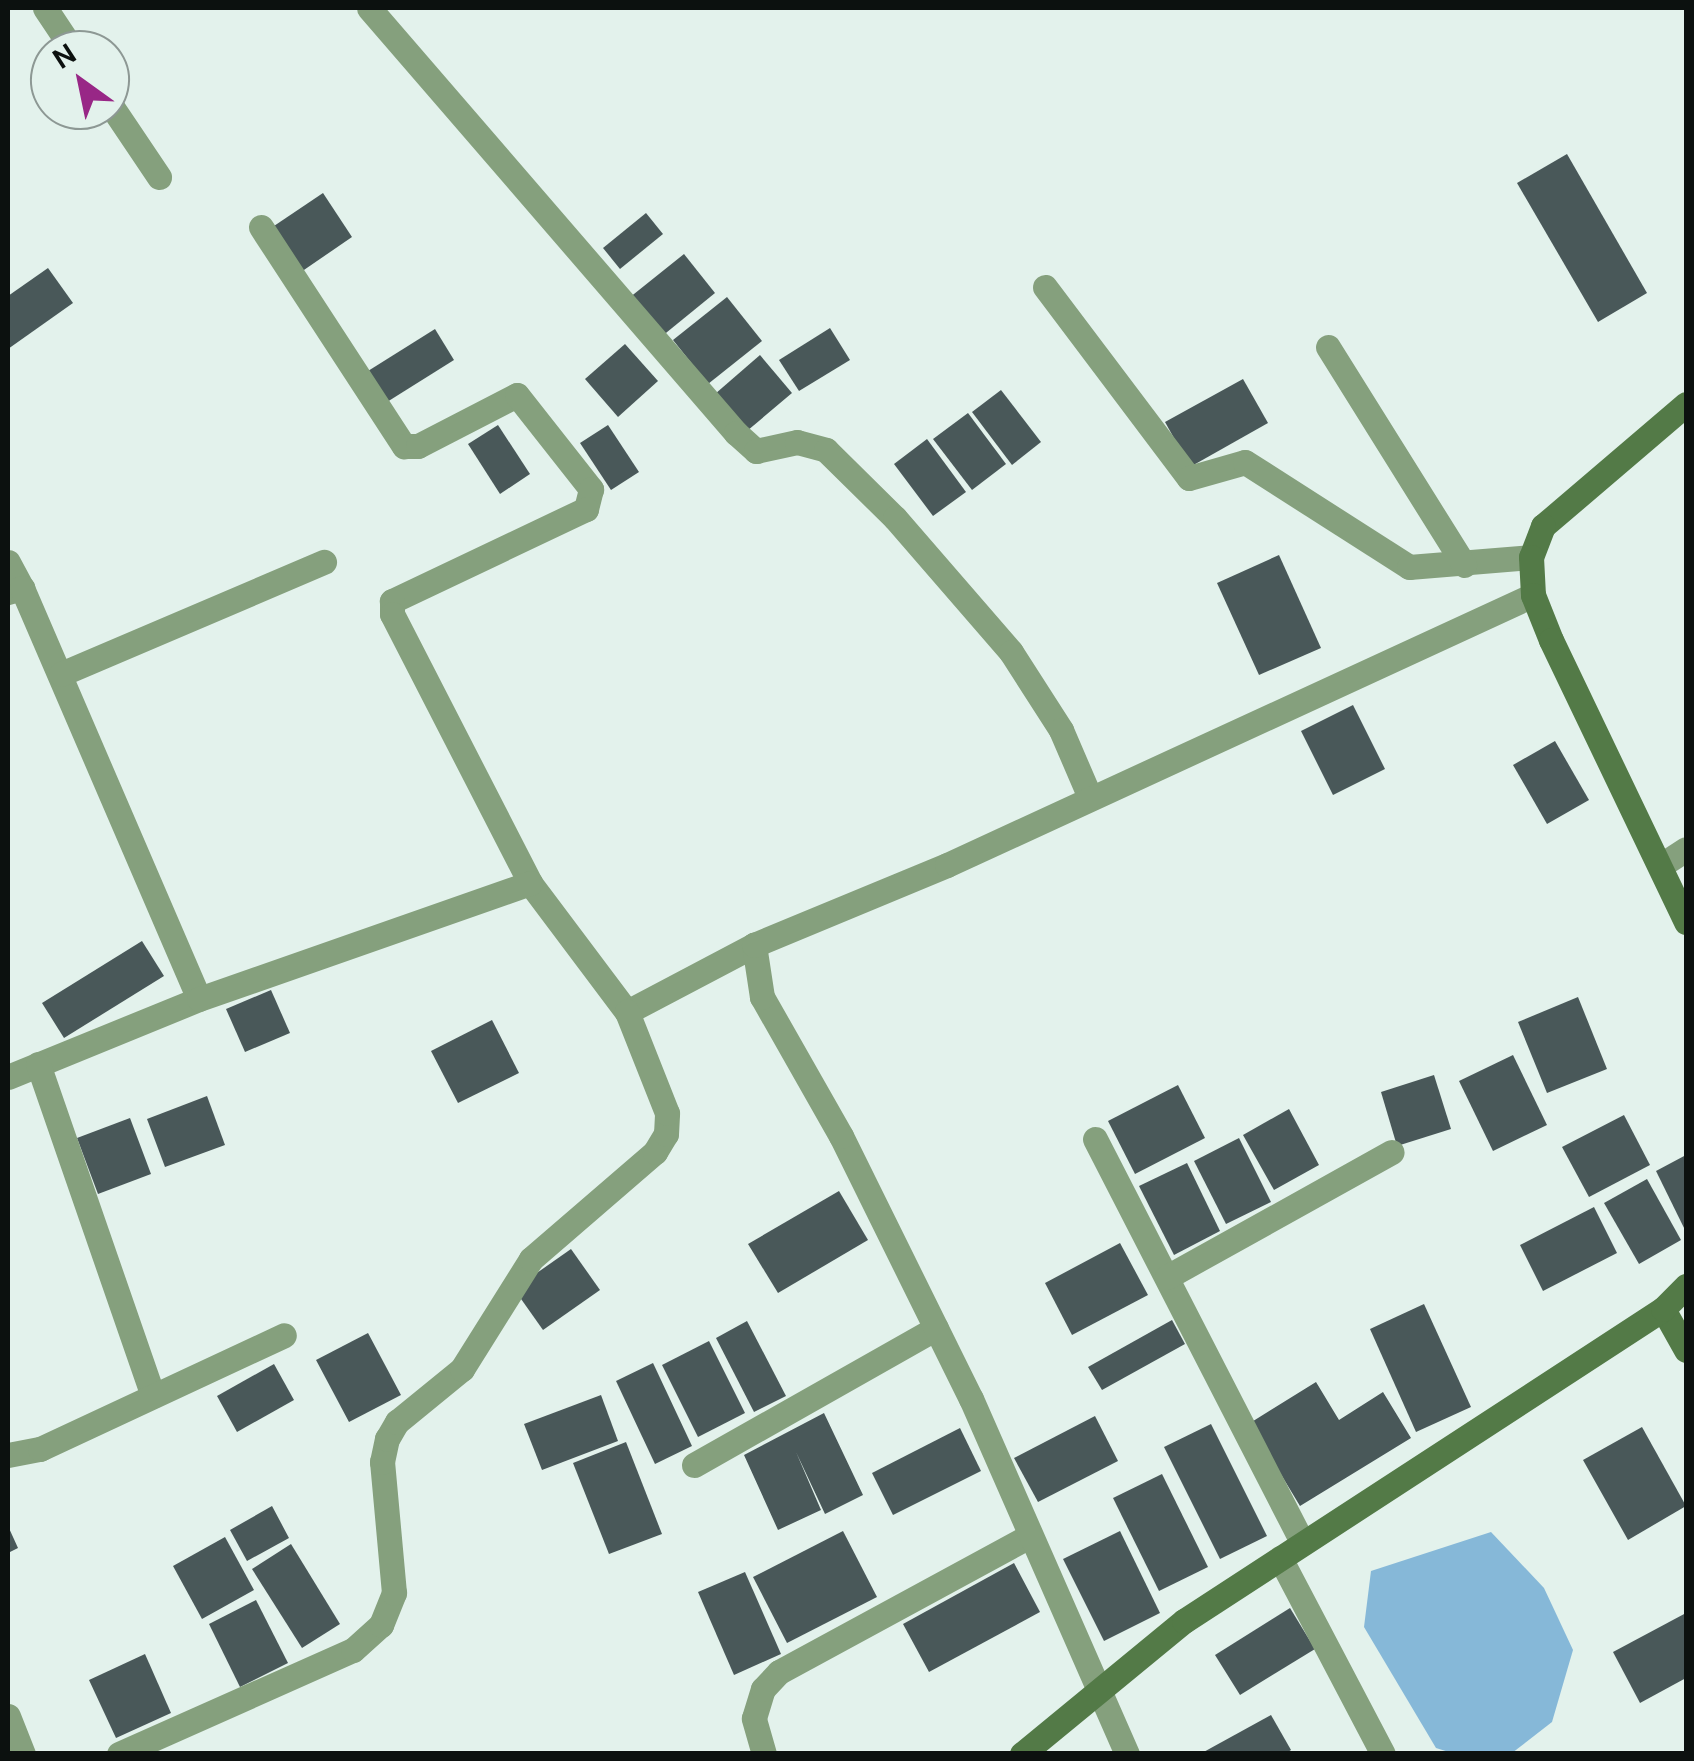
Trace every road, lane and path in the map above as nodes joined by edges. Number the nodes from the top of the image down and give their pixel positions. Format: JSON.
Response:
{"nodes":[{"id":1,"x":45,"y":8,"type":"edge"},
{"id":2,"x":369,"y":8,"type":"edge"},
{"id":3,"x":60,"y":30,"type":"edge"},
{"id":4,"x":128,"y":130,"type":"edge"},
{"id":5,"x":159,"y":176,"type":"dead end"},
{"id":6,"x":262,"y":226,"type":"dead end"},
{"id":7,"x":1045,"y":287,"type":"dead end"},
{"id":8,"x":1328,"y":347,"type":"dead end"},
{"id":9,"x":1686,"y":404,"type":"edge"},
{"id":10,"x":1530,"y":557,"type":"junction"},
{"id":11,"x":8,"y":562,"type":"edge"},
{"id":12,"x":324,"y":562,"type":"dead end"},
{"id":13,"x":1464,"y":565,"type":"junction"},
{"id":14,"x":15,"y":590,"type":"edge"},
{"id":15,"x":1533,"y":595,"type":"junction"},
{"id":16,"x":61,"y":674,"type":"junction"},
{"id":17,"x":1089,"y":794,"type":"junction"},
{"id":18,"x":1686,"y":848,"type":"edge"},
{"id":19,"x":1663,"y":864,"type":"junction"},
{"id":20,"x":530,"y":884,"type":"junction"},
{"id":21,"x":1686,"y":922,"type":"edge"},
{"id":22,"x":754,"y":945,"type":"junction"},
{"id":23,"x":199,"y":999,"type":"junction"},
{"id":24,"x":627,"y":1012,"type":"junction"},
{"id":25,"x":38,"y":1064,"type":"junction"},
{"id":26,"x":8,"y":1077,"type":"edge"},
{"id":27,"x":1094,"y":1139,"type":"dead end"},
{"id":28,"x":1392,"y":1152,"type":"dead end"},
{"id":29,"x":1168,"y":1277,"type":"junction"},
{"id":30,"x":1686,"y":1286,"type":"edge"},
{"id":31,"x":1663,"y":1309,"type":"junction"},
{"id":32,"x":936,"y":1328,"type":"junction"},
{"id":33,"x":284,"y":1335,"type":"dead end"},
{"id":34,"x":1686,"y":1350,"type":"edge"},
{"id":35,"x":153,"y":1396,"type":"junction"},
{"id":36,"x":8,"y":1455,"type":"edge"},
{"id":37,"x":694,"y":1465,"type":"dead end"},
{"id":38,"x":1030,"y":1536,"type":"junction"},
{"id":39,"x":1303,"y":1543,"type":"junction"},
{"id":40,"x":1280,"y":1558,"type":"junction"},
{"id":41,"x":1095,"y":1689,"type":"junction"},
{"id":42,"x":8,"y":1716,"type":"edge"},
{"id":43,"x":24,"y":1754,"type":"edge"},
{"id":44,"x":119,"y":1754,"type":"edge"},
{"id":45,"x":764,"y":1754,"type":"edge"},
{"id":46,"x":1022,"y":1754,"type":"edge"},
{"id":47,"x":1128,"y":1754,"type":"edge"},
{"id":48,"x":1383,"y":1754,"type":"edge"}],
"edges":[{"from":1,"to":3,"type":"street"},
{"from":2,"to":17,"type":"street"},
{"from":4,"to":5,"type":"street"},
{"from":6,"to":20,"type":"street"},
{"from":7,"to":13,"type":"street"},
{"from":8,"to":13,"type":"street"},
{"from":9,"to":10,"type":"street"},
{"from":10,"to":13,"type":"street"},
{"from":10,"to":15,"type":"street"},
{"from":11,"to":14,"type":"street"},
{"from":12,"to":16,"type":"street"},
{"from":14,"to":16,"type":"street"},
{"from":15,"to":17,"type":"street"},
{"from":15,"to":19,"type":"street"},
{"from":16,"to":23,"type":"street"},
{"from":17,"to":22,"type":"street"},
{"from":18,"to":19,"type":"street"},
{"from":19,"to":21,"type":"street"},
{"from":20,"to":23,"type":"street"},
{"from":20,"to":24,"type":"street"},
{"from":22,"to":24,"type":"street"},
{"from":22,"to":32,"type":"street"},
{"from":23,"to":25,"type":"street"},
{"from":24,"to":44,"type":"street"},
{"from":25,"to":26,"type":"street"},
{"from":25,"to":35,"type":"street"},
{"from":27,"to":29,"type":"street"},
{"from":28,"to":29,"type":"street"},
{"from":29,"to":39,"type":"street"},
{"from":30,"to":31,"type":"street"},
{"from":31,"to":34,"type":"street"},
{"from":31,"to":39,"type":"street"},
{"from":32,"to":37,"type":"street"},
{"from":32,"to":38,"type":"street"},
{"from":33,"to":35,"type":"street"},
{"from":35,"to":36,"type":"street"},
{"from":38,"to":41,"type":"street"},
{"from":38,"to":45,"type":"street"},
{"from":39,"to":40,"type":"street"},
{"from":40,"to":41,"type":"street"},
{"from":40,"to":48,"type":"street"},
{"from":41,"to":46,"type":"street"},
{"from":41,"to":47,"type":"street"},
{"from":42,"to":43,"type":"street"}]}
